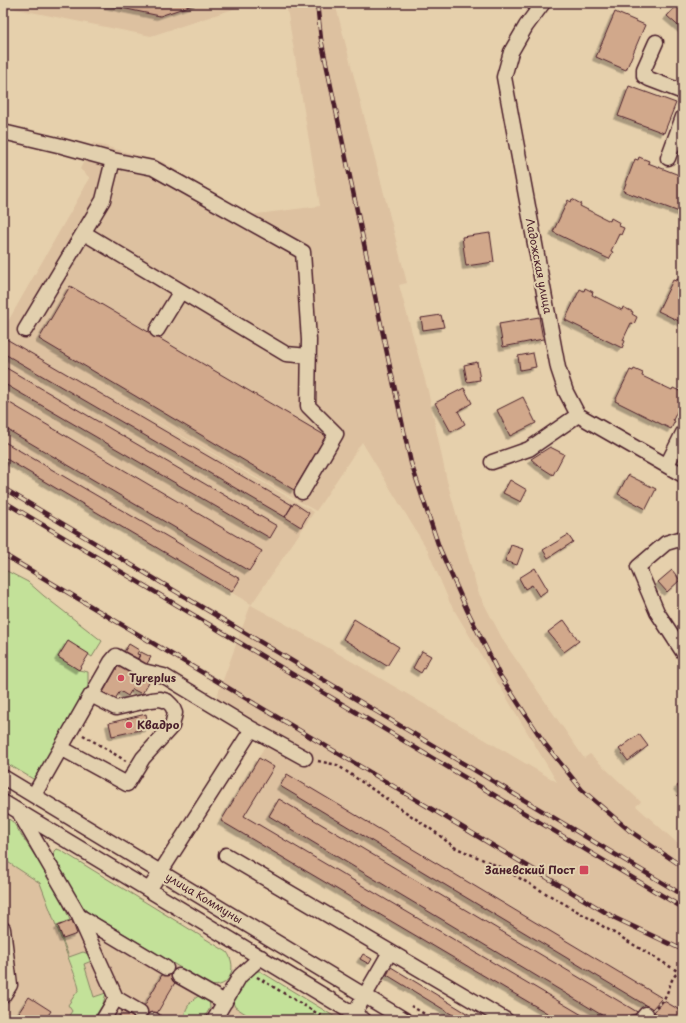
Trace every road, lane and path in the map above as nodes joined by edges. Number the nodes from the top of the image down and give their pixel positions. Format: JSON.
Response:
{"nodes":[{"id":1,"x":543,"y":3,"type":"edge"},
{"id":2,"x":656,"y":42,"type":"dead end"},
{"id":3,"x":683,"y":92,"type":"edge"},
{"id":4,"x":683,"y":117,"type":"edge"},
{"id":5,"x":3,"y":132,"type":"edge"},
{"id":6,"x":668,"y":158,"type":"dead end"},
{"id":7,"x":113,"y":160,"type":"junction"},
{"id":8,"x":84,"y":233,"type":"junction"},
{"id":9,"x":181,"y":291,"type":"junction"},
{"id":10,"x":24,"y":330,"type":"dead end"},
{"id":11,"x":157,"y":330,"type":"dead end"},
{"id":12,"x":309,"y":356,"type":"junction"},
{"id":13,"x":578,"y":415,"type":"junction"},
{"id":14,"x":683,"y":433,"type":"edge"},
{"id":15,"x":492,"y":462,"type":"dead end"},
{"id":16,"x":667,"y":465,"type":"junction"},
{"id":17,"x":683,"y":475,"type":"edge"},
{"id":18,"x":302,"y":492,"type":"dead end"},
{"id":19,"x":683,"y":538,"type":"edge"},
{"id":20,"x":683,"y":652,"type":"edge"},
{"id":21,"x":96,"y":688,"type":"dead end"},
{"id":22,"x":72,"y":728,"type":"junction"},
{"id":23,"x":252,"y":729,"type":"junction"},
{"id":24,"x":61,"y":748,"type":"junction"},
{"id":25,"x":305,"y":758,"type":"joint"},
{"id":26,"x":137,"y":768,"type":"junction"},
{"id":27,"x":3,"y":777,"type":"edge"},
{"id":28,"x":34,"y":796,"type":"junction"},
{"id":29,"x":3,"y":802,"type":"edge"},
{"id":30,"x":19,"y":812,"type":"junction"},
{"id":31,"x":226,"y":855,"type":"dead end"},
{"id":32,"x":160,"y":872,"type":"junction"},
{"id":33,"x":149,"y":890,"type":"junction"},
{"id":34,"x":79,"y":916,"type":"junction"},
{"id":35,"x":3,"y":929,"type":"edge"},
{"id":36,"x":390,"y":952,"type":"junction"},
{"id":37,"x":261,"y":957,"type":"junction"},
{"id":38,"x":166,"y":968,"type":"dead end"},
{"id":39,"x":246,"y":971,"type":"junction"},
{"id":40,"x":683,"y":971,"type":"edge"},
{"id":41,"x":679,"y":972,"type":"junction"},
{"id":42,"x":179,"y":976,"type":"dead end"},
{"id":43,"x":3,"y":996,"type":"edge"},
{"id":44,"x":365,"y":996,"type":"junction"},
{"id":45,"x":116,"y":998,"type":"junction"},
{"id":46,"x":225,"y":1002,"type":"junction"},
{"id":47,"x":140,"y":1012,"type":"dead end"},
{"id":48,"x":359,"y":1017,"type":"edge"},
{"id":49,"x":644,"y":1017,"type":"edge"},
{"id":50,"x":103,"y":1020,"type":"edge"},
{"id":51,"x":214,"y":1020,"type":"edge"},
{"id":52,"x":328,"y":1020,"type":"edge"},
{"id":53,"x":405,"y":1020,"type":"edge"},
{"id":54,"x":506,"y":1020,"type":"edge"}],
"edges":[{"from":1,"to":13,"type":"street","name":"Ладожская улица"},
{"from":2,"to":3,"type":"street"},
{"from":4,"to":6,"type":"street"},
{"from":5,"to":7,"type":"street"},
{"from":7,"to":8,"type":"street"},
{"from":7,"to":12,"type":"street"},
{"from":8,"to":9,"type":"street"},
{"from":8,"to":10,"type":"street"},
{"from":9,"to":11,"type":"street"},
{"from":9,"to":12,"type":"street"},
{"from":12,"to":18,"type":"street"},
{"from":13,"to":15,"type":"street"},
{"from":13,"to":16,"type":"street"},
{"from":14,"to":16,"type":"street"},
{"from":16,"to":17,"type":"street"},
{"from":19,"to":20,"type":"street"},
{"from":21,"to":23,"type":"street"},
{"from":22,"to":24,"type":"street"},
{"from":22,"to":26,"type":"path"},
{"from":22,"to":26,"type":"street"},
{"from":23,"to":25,"type":"street"},
{"from":23,"to":32,"type":"street"},
{"from":24,"to":26,"type":"street"},
{"from":24,"to":28,"type":"street"},
{"from":25,"to":41,"type":"path"},
{"from":27,"to":28,"type":"street","name":"улица Коммуны"},
{"from":28,"to":32,"type":"street","name":"улица Коммуны"},
{"from":29,"to":30,"type":"street","name":"улица Коммуны"},
{"from":30,"to":33,"type":"street","name":"улица Коммуны"},
{"from":30,"to":34,"type":"street"},
{"from":31,"to":36,"type":"street"},
{"from":32,"to":33,"type":"street"},
{"from":32,"to":44,"type":"street","name":"улица Коммуны"},
{"from":33,"to":37,"type":"street","name":"улица Коммуны"},
{"from":34,"to":38,"type":"street"},
{"from":34,"to":45,"type":"street"},
{"from":35,"to":43,"type":"street"},
{"from":36,"to":44,"type":"street"},
{"from":36,"to":54,"type":"street"},
{"from":37,"to":39,"type":"street"},
{"from":37,"to":48,"type":"street","name":"улица Коммуны"},
{"from":39,"to":46,"type":"street"},
{"from":39,"to":52,"type":"path"},
{"from":40,"to":41,"type":"path"},
{"from":41,"to":49,"type":"path"},
{"from":42,"to":46,"type":"street"},
{"from":44,"to":48,"type":"street"},
{"from":44,"to":53,"type":"street","name":"улица Коммуны"},
{"from":45,"to":47,"type":"street"},
{"from":45,"to":50,"type":"street"},
{"from":46,"to":51,"type":"street"}]}
